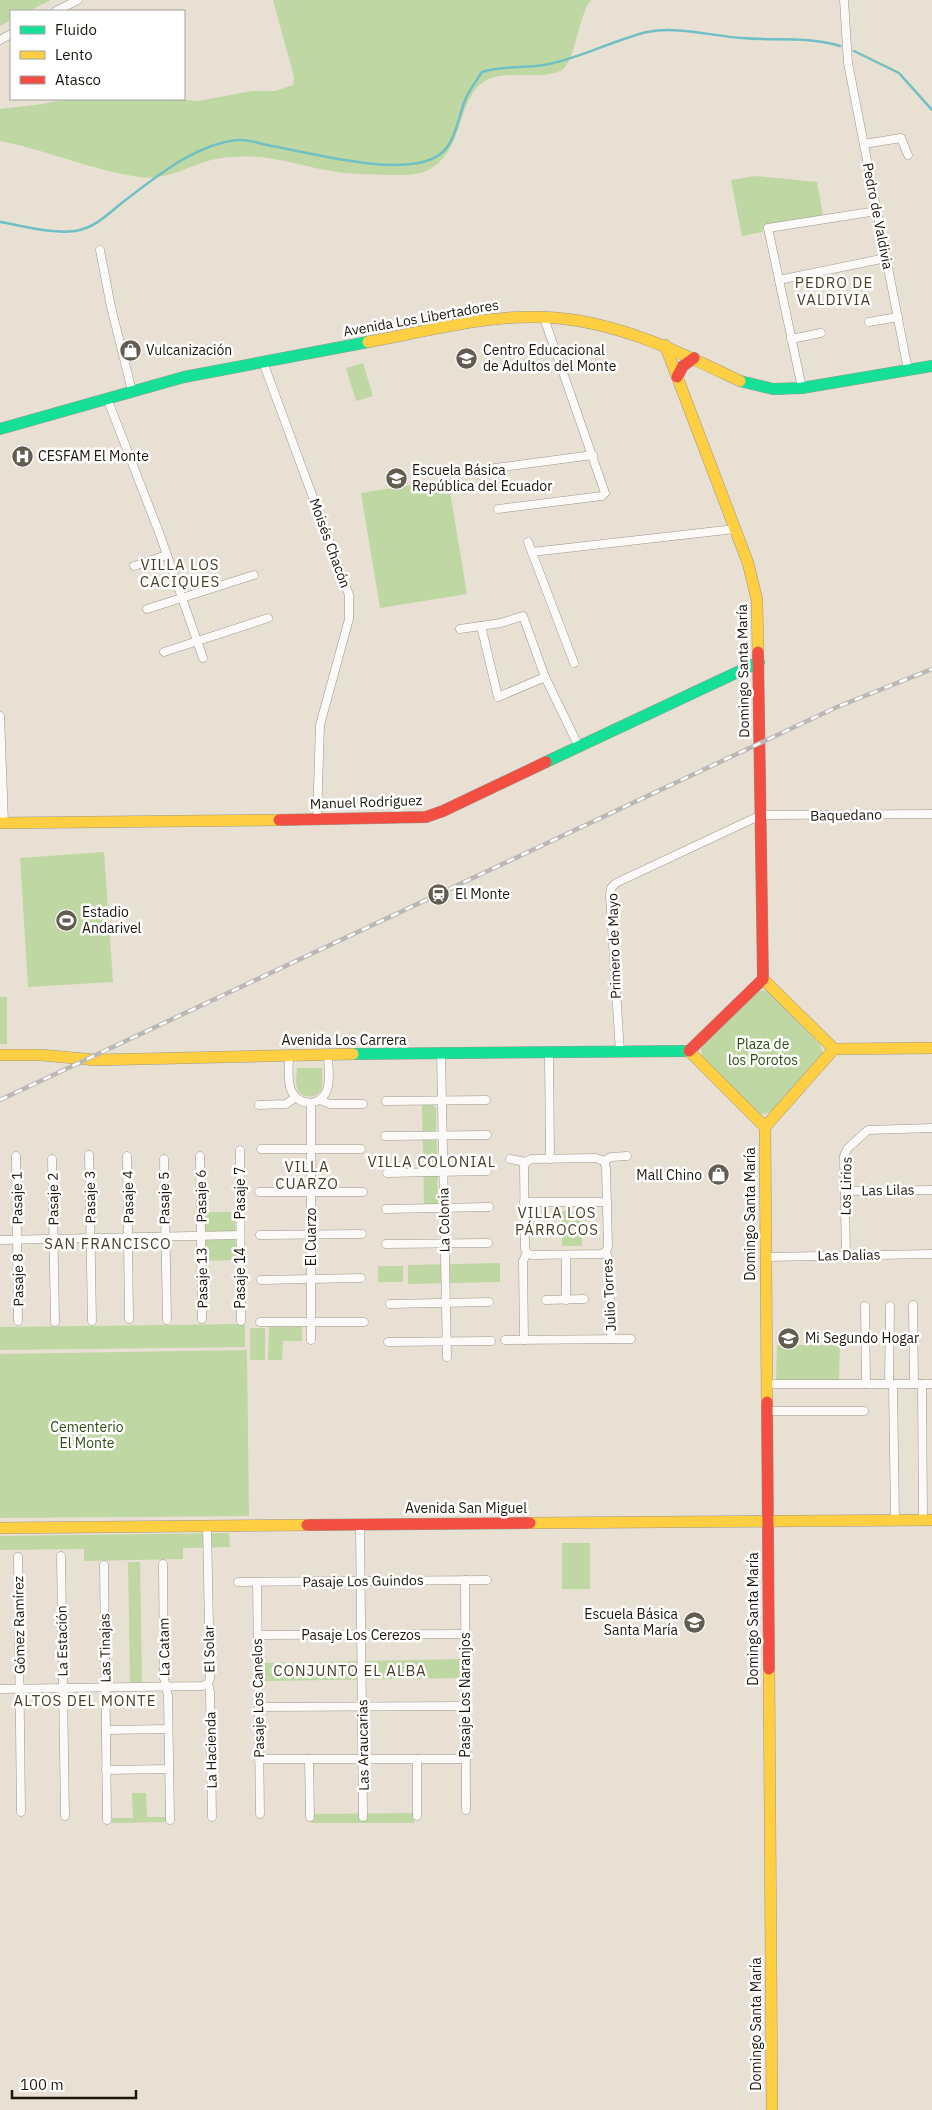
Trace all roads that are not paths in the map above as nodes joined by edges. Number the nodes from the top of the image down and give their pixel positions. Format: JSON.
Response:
{"nodes":[{"id":1,"x":78,"y":0,"type":"edge"},
{"id":2,"x":844,"y":0,"type":"edge"},
{"id":3,"x":58,"y":10,"type":"edge"},
{"id":4,"x":864,"y":144,"type":"junction"},
{"id":5,"x":908,"y":155,"type":"dead end"},
{"id":6,"x":877,"y":212,"type":"junction"},
{"id":7,"x":100,"y":250,"type":"dead end"},
{"id":8,"x":886,"y":258,"type":"junction"},
{"id":9,"x":779,"y":280,"type":"junction"},
{"id":10,"x":898,"y":317,"type":"junction"},
{"id":11,"x":544,"y":318,"type":"junction"},
{"id":12,"x":869,"y":322,"type":"dead end"},
{"id":13,"x":821,"y":333,"type":"dead end"},
{"id":14,"x":791,"y":339,"type":"junction"},
{"id":15,"x":665,"y":345,"type":"junction"},
{"id":16,"x":694,"y":358,"type":"junction"},
{"id":17,"x":263,"y":362,"type":"junction"},
{"id":18,"x":932,"y":366,"type":"edge"},
{"id":19,"x":908,"y":370,"type":"junction"},
{"id":20,"x":677,"y":377,"type":"junction"},
{"id":21,"x":802,"y":388,"type":"junction"},
{"id":22,"x":132,"y":391,"type":"junction"},
{"id":23,"x":107,"y":398,"type":"junction"},
{"id":24,"x":0,"y":429,"type":"edge"},
{"id":25,"x":593,"y":455,"type":"junction"},
{"id":26,"x":480,"y":470,"type":"dead end"},
{"id":27,"x":498,"y":509,"type":"dead end"},
{"id":28,"x":735,"y":529,"type":"junction"},
{"id":29,"x":528,"y":542,"type":"dead end"},
{"id":30,"x":532,"y":552,"type":"junction"},
{"id":31,"x":167,"y":555,"type":"junction"},
{"id":32,"x":134,"y":566,"type":"dead end"},
{"id":33,"x":254,"y":575,"type":"dead end"},
{"id":34,"x":182,"y":598,"type":"junction"},
{"id":35,"x":147,"y":609,"type":"dead end"},
{"id":36,"x":268,"y":618,"type":"dead end"},
{"id":37,"x":481,"y":626,"type":"junction"},
{"id":38,"x":460,"y":629,"type":"dead end"},
{"id":39,"x":197,"y":641,"type":"junction"},
{"id":40,"x":164,"y":652,"type":"dead end"},
{"id":41,"x":203,"y":658,"type":"dead end"},
{"id":42,"x":759,"y":662,"type":"junction"},
{"id":43,"x":574,"y":663,"type":"dead end"},
{"id":44,"x":545,"y":677,"type":"junction"},
{"id":45,"x":0,"y":716,"type":"edge"},
{"id":46,"x":579,"y":747,"type":"junction"},
{"id":47,"x":932,"y":814,"type":"edge"},
{"id":48,"x":761,"y":815,"type":"junction"},
{"id":49,"x":317,"y":819,"type":"junction"},
{"id":50,"x":2,"y":823,"type":"edge"},
{"id":51,"x":763,"y":979,"type":"junction"},
{"id":52,"x":932,"y":1048,"type":"edge"},
{"id":53,"x":834,"y":1050,"type":"junction"},
{"id":54,"x":690,"y":1051,"type":"junction"},
{"id":55,"x":549,"y":1052,"type":"junction"},
{"id":56,"x":620,"y":1052,"type":"junction"},
{"id":57,"x":440,"y":1054,"type":"junction"},
{"id":58,"x":0,"y":1055,"type":"edge"},
{"id":59,"x":289,"y":1055,"type":"junction"},
{"id":60,"x":328,"y":1055,"type":"junction"},
{"id":61,"x":296,"y":1097,"type":"junction"},
{"id":62,"x":320,"y":1100,"type":"junction"},
{"id":63,"x":442,"y":1100,"type":"junction"},
{"id":64,"x":486,"y":1100,"type":"dead end"},
{"id":65,"x":386,"y":1101,"type":"dead end"},
{"id":66,"x":311,"y":1104,"type":"junction"},
{"id":67,"x":363,"y":1104,"type":"dead end"},
{"id":68,"x":259,"y":1105,"type":"dead end"},
{"id":69,"x":765,"y":1127,"type":"junction"},
{"id":70,"x":932,"y":1128,"type":"edge"},
{"id":71,"x":487,"y":1135,"type":"dead end"},
{"id":72,"x":385,"y":1136,"type":"dead end"},
{"id":73,"x":442,"y":1136,"type":"junction"},
{"id":74,"x":262,"y":1149,"type":"dead end"},
{"id":75,"x":311,"y":1149,"type":"junction"},
{"id":76,"x":361,"y":1149,"type":"dead end"},
{"id":77,"x":240,"y":1150,"type":"dead end"},
{"id":78,"x":16,"y":1156,"type":"dead end"},
{"id":79,"x":89,"y":1156,"type":"dead end"},
{"id":80,"x":127,"y":1156,"type":"dead end"},
{"id":81,"x":200,"y":1156,"type":"dead end"},
{"id":82,"x":627,"y":1156,"type":"dead end"},
{"id":83,"x":164,"y":1158,"type":"dead end"},
{"id":84,"x":52,"y":1159,"type":"dead end"},
{"id":85,"x":510,"y":1159,"type":"dead end"},
{"id":86,"x":550,"y":1159,"type":"junction"},
{"id":87,"x":604,"y":1161,"type":"junction"},
{"id":88,"x":526,"y":1162,"type":"junction"},
{"id":89,"x":443,"y":1172,"type":"junction"},
{"id":90,"x":487,"y":1172,"type":"dead end"},
{"id":91,"x":386,"y":1173,"type":"dead end"},
{"id":92,"x":932,"y":1190,"type":"edge"},
{"id":93,"x":845,"y":1191,"type":"junction"},
{"id":94,"x":259,"y":1192,"type":"dead end"},
{"id":95,"x":311,"y":1192,"type":"junction"},
{"id":96,"x":363,"y":1192,"type":"dead end"},
{"id":97,"x":524,"y":1202,"type":"junction"},
{"id":98,"x":607,"y":1202,"type":"junction"},
{"id":99,"x":489,"y":1207,"type":"dead end"},
{"id":100,"x":444,"y":1208,"type":"junction"},
{"id":101,"x":386,"y":1209,"type":"dead end"},
{"id":102,"x":311,"y":1234,"type":"junction"},
{"id":103,"x":362,"y":1234,"type":"dead end"},
{"id":104,"x":260,"y":1235,"type":"dead end"},
{"id":105,"x":201,"y":1236,"type":"junction"},
{"id":106,"x":240,"y":1236,"type":"junction"},
{"id":107,"x":165,"y":1237,"type":"junction"},
{"id":108,"x":91,"y":1238,"type":"junction"},
{"id":109,"x":128,"y":1238,"type":"junction"},
{"id":110,"x":17,"y":1239,"type":"junction"},
{"id":111,"x":53,"y":1239,"type":"junction"},
{"id":112,"x":0,"y":1240,"type":"edge"},
{"id":113,"x":488,"y":1243,"type":"dead end"},
{"id":114,"x":386,"y":1244,"type":"dead end"},
{"id":115,"x":444,"y":1244,"type":"junction"},
{"id":116,"x":606,"y":1252,"type":"junction"},
{"id":117,"x":526,"y":1253,"type":"junction"},
{"id":118,"x":932,"y":1254,"type":"edge"},
{"id":119,"x":566,"y":1255,"type":"junction"},
{"id":120,"x":846,"y":1256,"type":"junction"},
{"id":121,"x":766,"y":1257,"type":"junction"},
{"id":122,"x":311,"y":1278,"type":"junction"},
{"id":123,"x":361,"y":1278,"type":"dead end"},
{"id":124,"x":261,"y":1280,"type":"dead end"},
{"id":125,"x":584,"y":1299,"type":"dead end"},
{"id":126,"x":546,"y":1300,"type":"dead end"},
{"id":127,"x":566,"y":1300,"type":"junction"},
{"id":128,"x":489,"y":1302,"type":"dead end"},
{"id":129,"x":446,"y":1303,"type":"junction"},
{"id":130,"x":390,"y":1304,"type":"dead end"},
{"id":131,"x":913,"y":1305,"type":"dead end"},
{"id":132,"x":865,"y":1306,"type":"dead end"},
{"id":133,"x":890,"y":1306,"type":"dead end"},
{"id":134,"x":129,"y":1319,"type":"dead end"},
{"id":135,"x":202,"y":1319,"type":"dead end"},
{"id":136,"x":167,"y":1320,"type":"dead end"},
{"id":137,"x":18,"y":1321,"type":"dead end"},
{"id":138,"x":92,"y":1321,"type":"dead end"},
{"id":139,"x":240,"y":1321,"type":"dead end"},
{"id":140,"x":55,"y":1322,"type":"dead end"},
{"id":141,"x":260,"y":1322,"type":"dead end"},
{"id":142,"x":311,"y":1322,"type":"junction"},
{"id":143,"x":364,"y":1322,"type":"dead end"},
{"id":144,"x":611,"y":1339,"type":"junction"},
{"id":145,"x":631,"y":1339,"type":"dead end"},
{"id":146,"x":311,"y":1340,"type":"dead end"},
{"id":147,"x":505,"y":1340,"type":"dead end"},
{"id":148,"x":524,"y":1340,"type":"junction"},
{"id":149,"x":491,"y":1341,"type":"dead end"},
{"id":150,"x":388,"y":1342,"type":"dead end"},
{"id":151,"x":447,"y":1342,"type":"junction"},
{"id":152,"x":447,"y":1357,"type":"dead end"},
{"id":153,"x":767,"y":1384,"type":"junction"},
{"id":154,"x":866,"y":1384,"type":"junction"},
{"id":155,"x":891,"y":1384,"type":"junction"},
{"id":156,"x":918,"y":1384,"type":"junction"},
{"id":157,"x":932,"y":1384,"type":"edge"},
{"id":158,"x":767,"y":1411,"type":"junction"},
{"id":159,"x":864,"y":1411,"type":"dead end"},
{"id":160,"x":895,"y":1520,"type":"junction"},
{"id":161,"x":927,"y":1520,"type":"edge"},
{"id":162,"x":768,"y":1521,"type":"junction"},
{"id":163,"x":360,"y":1524,"type":"junction"},
{"id":164,"x":206,"y":1526,"type":"junction"},
{"id":165,"x":0,"y":1528,"type":"edge"},
{"id":166,"x":61,"y":1556,"type":"dead end"},
{"id":167,"x":18,"y":1557,"type":"dead end"},
{"id":168,"x":163,"y":1564,"type":"dead end"},
{"id":169,"x":104,"y":1565,"type":"dead end"},
{"id":170,"x":465,"y":1580,"type":"junction"},
{"id":171,"x":487,"y":1580,"type":"dead end"},
{"id":172,"x":361,"y":1581,"type":"junction"},
{"id":173,"x":238,"y":1582,"type":"dead end"},
{"id":174,"x":257,"y":1582,"type":"junction"},
{"id":175,"x":362,"y":1634,"type":"junction"},
{"id":176,"x":465,"y":1634,"type":"junction"},
{"id":177,"x":258,"y":1635,"type":"junction"},
{"id":178,"x":208,"y":1684,"type":"junction"},
{"id":179,"x":166,"y":1687,"type":"junction"},
{"id":180,"x":63,"y":1688,"type":"junction"},
{"id":181,"x":105,"y":1688,"type":"junction"},
{"id":182,"x":0,"y":1689,"type":"edge"},
{"id":183,"x":20,"y":1689,"type":"junction"},
{"id":184,"x":362,"y":1706,"type":"junction"},
{"id":185,"x":466,"y":1706,"type":"junction"},
{"id":186,"x":258,"y":1707,"type":"junction"},
{"id":187,"x":168,"y":1729,"type":"junction"},
{"id":188,"x":106,"y":1730,"type":"junction"},
{"id":189,"x":309,"y":1759,"type":"junction"},
{"id":190,"x":363,"y":1759,"type":"junction"},
{"id":191,"x":417,"y":1759,"type":"junction"},
{"id":192,"x":466,"y":1759,"type":"junction"},
{"id":193,"x":259,"y":1760,"type":"junction"},
{"id":194,"x":169,"y":1769,"type":"junction"},
{"id":195,"x":106,"y":1770,"type":"junction"},
{"id":196,"x":466,"y":1810,"type":"dead end"},
{"id":197,"x":21,"y":1812,"type":"dead end"},
{"id":198,"x":260,"y":1814,"type":"dead end"},
{"id":199,"x":65,"y":1816,"type":"dead end"},
{"id":200,"x":416,"y":1816,"type":"dead end"},
{"id":201,"x":212,"y":1817,"type":"dead end"},
{"id":202,"x":310,"y":1817,"type":"dead end"},
{"id":203,"x":363,"y":1817,"type":"dead end"},
{"id":204,"x":107,"y":1820,"type":"dead end"},
{"id":205,"x":170,"y":1820,"type":"dead end"},
{"id":206,"x":772,"y":2110,"type":"edge"}],
"edges":[{"from":1,"to":3,"type":"street"},
{"from":2,"to":4,"type":"street","name":"Pedro de Valdivia"},
{"from":4,"to":5,"type":"street"},
{"from":4,"to":6,"type":"street","name":"Pedro de Valdivia"},
{"from":6,"to":8,"type":"street","name":"Pedro de Valdivia"},
{"from":6,"to":9,"type":"street"},
{"from":7,"to":22,"type":"street"},
{"from":8,"to":9,"type":"street"},
{"from":8,"to":10,"type":"street","name":"Pedro de Valdivia"},
{"from":9,"to":14,"type":"street"},
{"from":10,"to":12,"type":"street"},
{"from":10,"to":19,"type":"street","name":"Pedro de Valdivia"},
{"from":11,"to":15,"type":"street","name":"Avenida Los Libertadores"},
{"from":11,"to":17,"type":"street","name":"Avenida Los Libertadores"},
{"from":11,"to":25,"type":"street"},
{"from":13,"to":14,"type":"street"},
{"from":14,"to":21,"type":"street"},
{"from":15,"to":16,"type":"street","name":"Avenida Los Libertadores"},
{"from":15,"to":20,"type":"street","name":"Domingo Santa María"},
{"from":16,"to":20,"type":"street"},
{"from":16,"to":21,"type":"street","name":"Avenida Los Libertadores"},
{"from":17,"to":22,"type":"street","name":"Avenida Los Libertadores"},
{"from":17,"to":49,"type":"street","name":"Moisés Chacón"},
{"from":18,"to":19,"type":"street","name":"Avenida Los Libertadores"},
{"from":19,"to":21,"type":"street","name":"Avenida Los Libertadores"},
{"from":20,"to":28,"type":"street","name":"Domingo Santa María"},
{"from":22,"to":23,"type":"street","name":"Avenida Los Libertadores"},
{"from":23,"to":24,"type":"street","name":"Avenida Los Libertadores"},
{"from":23,"to":31,"type":"street"},
{"from":25,"to":26,"type":"street"},
{"from":25,"to":27,"type":"street"},
{"from":28,"to":30,"type":"street"},
{"from":28,"to":42,"type":"street","name":"Domingo Santa María"},
{"from":29,"to":30,"type":"street"},
{"from":30,"to":43,"type":"street"},
{"from":31,"to":32,"type":"street"},
{"from":31,"to":34,"type":"street"},
{"from":33,"to":34,"type":"street"},
{"from":34,"to":35,"type":"street"},
{"from":34,"to":39,"type":"street"},
{"from":36,"to":39,"type":"street"},
{"from":37,"to":38,"type":"street"},
{"from":37,"to":44,"type":"street"},
{"from":37,"to":44,"type":"street"},
{"from":39,"to":40,"type":"street"},
{"from":39,"to":41,"type":"street"},
{"from":42,"to":46,"type":"street","name":"Manuel Rodríguez"},
{"from":42,"to":48,"type":"street","name":"Domingo Santa María"},
{"from":44,"to":46,"type":"street"},
{"from":45,"to":50,"type":"street"},
{"from":46,"to":49,"type":"street","name":"Manuel Rodríguez"},
{"from":47,"to":48,"type":"street","name":"Baquedano"},
{"from":48,"to":51,"type":"street","name":"Domingo Santa María"},
{"from":48,"to":56,"type":"street","name":"Primero de Mayo"},
{"from":49,"to":50,"type":"street","name":"Manuel Rodríguez"},
{"from":51,"to":53,"type":"street"},
{"from":51,"to":54,"type":"street"},
{"from":52,"to":53,"type":"street"},
{"from":53,"to":69,"type":"street"},
{"from":54,"to":56,"type":"street","name":"Avenida Los Carrera"},
{"from":54,"to":69,"type":"street"},
{"from":55,"to":56,"type":"street","name":"Avenida Los Carrera"},
{"from":55,"to":57,"type":"street","name":"Avenida Los Carrera"},
{"from":55,"to":86,"type":"street"},
{"from":57,"to":60,"type":"street","name":"Avenida Los Carrera"},
{"from":57,"to":63,"type":"street","name":"La Colonia"},
{"from":58,"to":59,"type":"street","name":"Avenida Los Carrera"},
{"from":59,"to":60,"type":"street","name":"Avenida Los Carrera"},
{"from":59,"to":61,"type":"street"},
{"from":60,"to":62,"type":"street"},
{"from":61,"to":66,"type":"street"},
{"from":61,"to":68,"type":"street"},
{"from":62,"to":66,"type":"street"},
{"from":62,"to":67,"type":"street"},
{"from":63,"to":64,"type":"street"},
{"from":63,"to":65,"type":"street"},
{"from":63,"to":73,"type":"street","name":"La Colonia"},
{"from":66,"to":75,"type":"street","name":"El Cuarzo"},
{"from":69,"to":121,"type":"street","name":"Domingo Santa María"},
{"from":70,"to":93,"type":"street","name":"Los Lirios"},
{"from":71,"to":73,"type":"street"},
{"from":72,"to":73,"type":"street"},
{"from":73,"to":89,"type":"street","name":"La Colonia"},
{"from":74,"to":75,"type":"street"},
{"from":75,"to":76,"type":"street"},
{"from":75,"to":95,"type":"street","name":"El Cuarzo"},
{"from":77,"to":106,"type":"street","name":"Pasaje 7"},
{"from":78,"to":110,"type":"street","name":"Pasaje 1"},
{"from":79,"to":108,"type":"street","name":"Pasaje 3"},
{"from":80,"to":109,"type":"street","name":"Pasaje 4"},
{"from":81,"to":105,"type":"street","name":"Pasaje 6"},
{"from":82,"to":87,"type":"street"},
{"from":83,"to":107,"type":"street","name":"Pasaje 5"},
{"from":84,"to":111,"type":"street","name":"Pasaje 2"},
{"from":85,"to":88,"type":"street"},
{"from":86,"to":87,"type":"street"},
{"from":86,"to":88,"type":"street"},
{"from":87,"to":98,"type":"street","name":"Julio Torres"},
{"from":88,"to":97,"type":"street"},
{"from":89,"to":90,"type":"street"},
{"from":89,"to":91,"type":"street"},
{"from":89,"to":100,"type":"street","name":"La Colonia"},
{"from":92,"to":93,"type":"street","name":"Las Lilas"},
{"from":93,"to":120,"type":"street","name":"Los Lirios"},
{"from":94,"to":95,"type":"street"},
{"from":95,"to":96,"type":"street"},
{"from":95,"to":102,"type":"street","name":"El Cuarzo"},
{"from":97,"to":98,"type":"street"},
{"from":97,"to":117,"type":"street"},
{"from":98,"to":116,"type":"street","name":"Julio Torres"},
{"from":99,"to":100,"type":"street"},
{"from":100,"to":101,"type":"street"},
{"from":100,"to":115,"type":"street","name":"La Colonia"},
{"from":102,"to":103,"type":"street"},
{"from":102,"to":104,"type":"street"},
{"from":102,"to":122,"type":"street","name":"El Cuarzo"},
{"from":105,"to":106,"type":"street"},
{"from":105,"to":107,"type":"street"},
{"from":105,"to":135,"type":"street","name":"Pasaje 13"},
{"from":106,"to":139,"type":"street","name":"Pasaje 14"},
{"from":107,"to":109,"type":"street"},
{"from":107,"to":136,"type":"street","name":"Pasaje 5"},
{"from":108,"to":109,"type":"street"},
{"from":108,"to":111,"type":"street"},
{"from":108,"to":138,"type":"street","name":"Pasaje 3"},
{"from":109,"to":134,"type":"street","name":"Pasaje 4"},
{"from":110,"to":111,"type":"street"},
{"from":110,"to":112,"type":"street"},
{"from":110,"to":137,"type":"street","name":"Pasaje 8"},
{"from":111,"to":140,"type":"street","name":"Pasaje 2"},
{"from":113,"to":115,"type":"street"},
{"from":114,"to":115,"type":"street"},
{"from":115,"to":129,"type":"street","name":"La Colonia"},
{"from":116,"to":119,"type":"street"},
{"from":116,"to":144,"type":"street","name":"Julio Torres"},
{"from":117,"to":119,"type":"street"},
{"from":117,"to":148,"type":"street"},
{"from":118,"to":120,"type":"street","name":"Las Dalias"},
{"from":119,"to":127,"type":"street"},
{"from":120,"to":121,"type":"street","name":"Las Dalias"},
{"from":121,"to":153,"type":"street","name":"Domingo Santa María"},
{"from":122,"to":123,"type":"street"},
{"from":122,"to":124,"type":"street"},
{"from":122,"to":142,"type":"street","name":"El Cuarzo"},
{"from":125,"to":127,"type":"street"},
{"from":126,"to":127,"type":"street"},
{"from":128,"to":129,"type":"street"},
{"from":129,"to":130,"type":"street"},
{"from":129,"to":151,"type":"street","name":"La Colonia"},
{"from":131,"to":156,"type":"street"},
{"from":132,"to":154,"type":"street"},
{"from":133,"to":155,"type":"street"},
{"from":141,"to":142,"type":"street"},
{"from":142,"to":143,"type":"street"},
{"from":142,"to":146,"type":"street","name":"El Cuarzo"},
{"from":144,"to":145,"type":"street"},
{"from":144,"to":148,"type":"street"},
{"from":147,"to":148,"type":"street"},
{"from":149,"to":151,"type":"street"},
{"from":150,"to":151,"type":"street"},
{"from":151,"to":152,"type":"street","name":"La Colonia"},
{"from":153,"to":154,"type":"street"},
{"from":153,"to":158,"type":"street","name":"Domingo Santa María"},
{"from":154,"to":155,"type":"street"},
{"from":155,"to":156,"type":"street"},
{"from":155,"to":160,"type":"street"},
{"from":156,"to":157,"type":"street"},
{"from":156,"to":161,"type":"street"},
{"from":158,"to":159,"type":"street"},
{"from":158,"to":162,"type":"street","name":"Domingo Santa María"},
{"from":160,"to":161,"type":"street","name":"Avenida San Miguel"},
{"from":160,"to":162,"type":"street","name":"Avenida San Miguel"},
{"from":162,"to":163,"type":"street","name":"Avenida San Miguel"},
{"from":162,"to":206,"type":"street","name":"Domingo Santa María"},
{"from":163,"to":164,"type":"street","name":"Avenida San Miguel"},
{"from":163,"to":172,"type":"street","name":"Las Araucarias"},
{"from":164,"to":165,"type":"street","name":"Avenida San Miguel"},
{"from":164,"to":178,"type":"street","name":"El Solar"},
{"from":166,"to":180,"type":"street","name":"La Estación"},
{"from":167,"to":183,"type":"street","name":"Gómez Ramírez"},
{"from":168,"to":179,"type":"street","name":"La Catam"},
{"from":169,"to":181,"type":"street","name":"Las Tinajas"},
{"from":170,"to":171,"type":"street","name":"Pasaje Los Guindos"},
{"from":170,"to":172,"type":"street","name":"Pasaje Los Guindos"},
{"from":170,"to":176,"type":"street","name":"Pasaje Los Naranjos"},
{"from":172,"to":174,"type":"street","name":"Pasaje Los Guindos"},
{"from":172,"to":175,"type":"street","name":"Las Araucarias"},
{"from":173,"to":174,"type":"street","name":"Pasaje Los Guindos"},
{"from":174,"to":177,"type":"street","name":"Pasaje Los Canelos"},
{"from":175,"to":176,"type":"street","name":"Pasaje Los Cerezos"},
{"from":175,"to":177,"type":"street","name":"Pasaje Los Cerezos"},
{"from":175,"to":184,"type":"street","name":"Las Araucarias"},
{"from":176,"to":185,"type":"street","name":"Pasaje Los Naranjos"},
{"from":177,"to":186,"type":"street","name":"Pasaje Los Canelos"},
{"from":178,"to":179,"type":"street","name":"El Solar"},
{"from":178,"to":201,"type":"street","name":"La Hacienda"},
{"from":179,"to":181,"type":"street","name":"El Solar"},
{"from":179,"to":187,"type":"street","name":"La Catam"},
{"from":180,"to":181,"type":"street","name":"El Solar"},
{"from":180,"to":183,"type":"street","name":"El Solar"},
{"from":180,"to":199,"type":"street","name":"La Estación"},
{"from":181,"to":188,"type":"street","name":"Las Tinajas"},
{"from":182,"to":183,"type":"street","name":"El Solar"},
{"from":183,"to":197,"type":"street","name":"Gómez Ramírez"},
{"from":184,"to":185,"type":"street"},
{"from":184,"to":186,"type":"street"},
{"from":184,"to":190,"type":"street","name":"Las Araucarias"},
{"from":185,"to":192,"type":"street","name":"Pasaje Los Naranjos"},
{"from":186,"to":193,"type":"street","name":"Pasaje Los Canelos"},
{"from":187,"to":188,"type":"street"},
{"from":187,"to":194,"type":"street","name":"La Catam"},
{"from":188,"to":195,"type":"street","name":"Las Tinajas"},
{"from":189,"to":190,"type":"street"},
{"from":189,"to":193,"type":"street"},
{"from":189,"to":202,"type":"street"},
{"from":190,"to":191,"type":"street"},
{"from":190,"to":203,"type":"street","name":"Las Araucarias"},
{"from":191,"to":192,"type":"street"},
{"from":191,"to":200,"type":"street"},
{"from":192,"to":196,"type":"street","name":"Pasaje Los Naranjos"},
{"from":193,"to":198,"type":"street","name":"Pasaje Los Canelos"},
{"from":194,"to":195,"type":"street"},
{"from":194,"to":205,"type":"street","name":"La Catam"},
{"from":195,"to":204,"type":"street","name":"Las Tinajas"}]}
